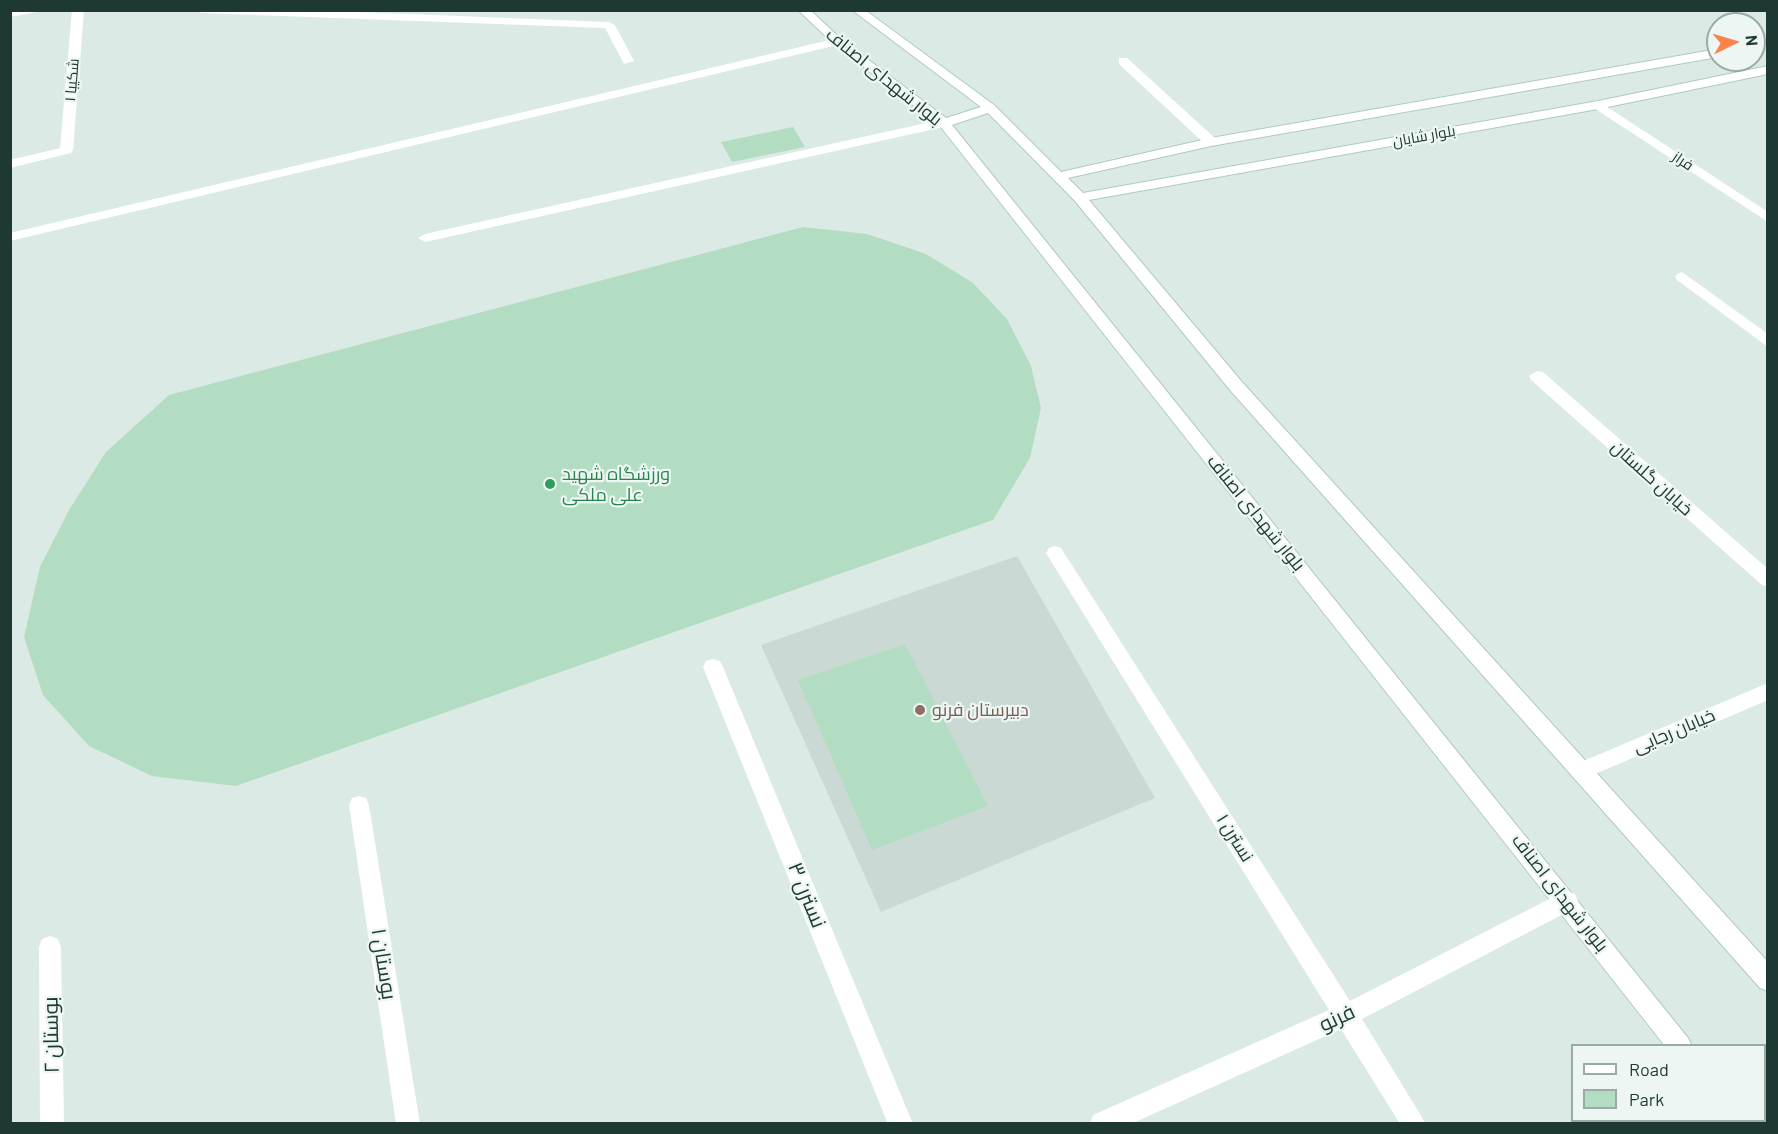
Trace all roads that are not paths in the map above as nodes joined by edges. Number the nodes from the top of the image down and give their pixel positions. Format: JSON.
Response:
{"nodes":[{"id":1,"x":43,"y":10,"type":"edge"},
{"id":2,"x":78,"y":10,"type":"edge"},
{"id":3,"x":201,"y":10,"type":"edge"},
{"id":4,"x":803,"y":10,"type":"edge"},
{"id":5,"x":857,"y":10,"type":"edge"},
{"id":6,"x":10,"y":14,"type":"edge"},
{"id":7,"x":838,"y":42,"type":"junction"},
{"id":8,"x":1706,"y":58,"type":"edge"},
{"id":9,"x":628,"y":61,"type":"dead end"},
{"id":10,"x":1123,"y":61,"type":"dead end"},
{"id":11,"x":1767,"y":70,"type":"edge"},
{"id":12,"x":1741,"y":72,"type":"edge"},
{"id":13,"x":1744,"y":74,"type":"junction"},
{"id":14,"x":1598,"y":105,"type":"junction"},
{"id":15,"x":990,"y":108,"type":"junction"},
{"id":16,"x":944,"y":123,"type":"junction"},
{"id":17,"x":1210,"y":142,"type":"junction"},
{"id":18,"x":10,"y":164,"type":"edge"},
{"id":19,"x":1098,"y":168,"type":"junction"},
{"id":20,"x":1059,"y":176,"type":"junction"},
{"id":21,"x":1118,"y":191,"type":"junction"},
{"id":22,"x":1080,"y":198,"type":"junction"},
{"id":23,"x":1767,"y":218,"type":"edge"},
{"id":24,"x":10,"y":237,"type":"edge"},
{"id":25,"x":425,"y":238,"type":"dead end"},
{"id":26,"x":1682,"y":277,"type":"dead end"},
{"id":27,"x":1767,"y":342,"type":"edge"},
{"id":28,"x":1537,"y":376,"type":"dead end"},
{"id":29,"x":1055,"y":553,"type":"dead end"},
{"id":30,"x":1767,"y":580,"type":"edge"},
{"id":31,"x":714,"y":667,"type":"dead end"},
{"id":32,"x":1767,"y":692,"type":"edge"},
{"id":33,"x":1581,"y":771,"type":"junction"},
{"id":34,"x":359,"y":805,"type":"dead end"},
{"id":35,"x":1567,"y":902,"type":"junction"},
{"id":36,"x":50,"y":947,"type":"dead end"},
{"id":37,"x":1767,"y":980,"type":"edge"},
{"id":38,"x":1346,"y":1015,"type":"junction"},
{"id":39,"x":1678,"y":1044,"type":"edge"},
{"id":40,"x":52,"y":1124,"type":"edge"},
{"id":41,"x":408,"y":1124,"type":"edge"},
{"id":42,"x":901,"y":1124,"type":"edge"},
{"id":43,"x":1101,"y":1124,"type":"edge"},
{"id":44,"x":1414,"y":1124,"type":"edge"}],
"edges":[{"from":1,"to":6,"type":"street"},
{"from":2,"to":18,"type":"street","name":"شکیبا ۱"},
{"from":3,"to":9,"type":"street"},
{"from":4,"to":7,"type":"street","name":"بلوار شهدای اصناف"},
{"from":5,"to":15,"type":"street","name":"بلوار شهدای اصناف"},
{"from":7,"to":16,"type":"street","name":"بلوار شهدای اصناف"},
{"from":7,"to":24,"type":"street"},
{"from":8,"to":17,"type":"street","name":"بلوار شایان"},
{"from":10,"to":17,"type":"street"},
{"from":11,"to":13,"type":"street","name":"بلوار شایان"},
{"from":12,"to":13,"type":"street"},
{"from":13,"to":14,"type":"street","name":"بلوار شایان"},
{"from":14,"to":21,"type":"street","name":"بلوار شایان"},
{"from":14,"to":23,"type":"street","name":"فراز"},
{"from":15,"to":16,"type":"street"},
{"from":15,"to":20,"type":"street","name":"بلوار شهدای اصناف"},
{"from":16,"to":25,"type":"street"},
{"from":16,"to":35,"type":"street","name":"بلوار شهدای اصناف"},
{"from":17,"to":19,"type":"street","name":"بلوار شایان"},
{"from":19,"to":20,"type":"street","name":"بلوار شایان"},
{"from":19,"to":21,"type":"street"},
{"from":20,"to":22,"type":"street","name":"بلوار شهدای اصناف"},
{"from":21,"to":22,"type":"street","name":"بلوار شایان"},
{"from":22,"to":33,"type":"street","name":"بلوار شهدای اصناف"},
{"from":26,"to":27,"type":"street"},
{"from":28,"to":30,"type":"street","name":"خیابان گلستان"},
{"from":29,"to":38,"type":"street","name":"نسترن ۱"},
{"from":31,"to":42,"type":"street","name":"نسترن ۳"},
{"from":32,"to":33,"type":"street","name":"خیابان رجایی"},
{"from":33,"to":37,"type":"street","name":"بلوار شهدای اصناف"},
{"from":34,"to":41,"type":"street","name":"بوستان ۱"},
{"from":35,"to":38,"type":"street","name":"فرنو"},
{"from":35,"to":39,"type":"street","name":"بلوار شهدای اصناف"},
{"from":36,"to":40,"type":"street","name":"بوستان ۲"},
{"from":38,"to":43,"type":"street","name":"فرنو"},
{"from":38,"to":44,"type":"street","name":"نسترن ۱"}]}
